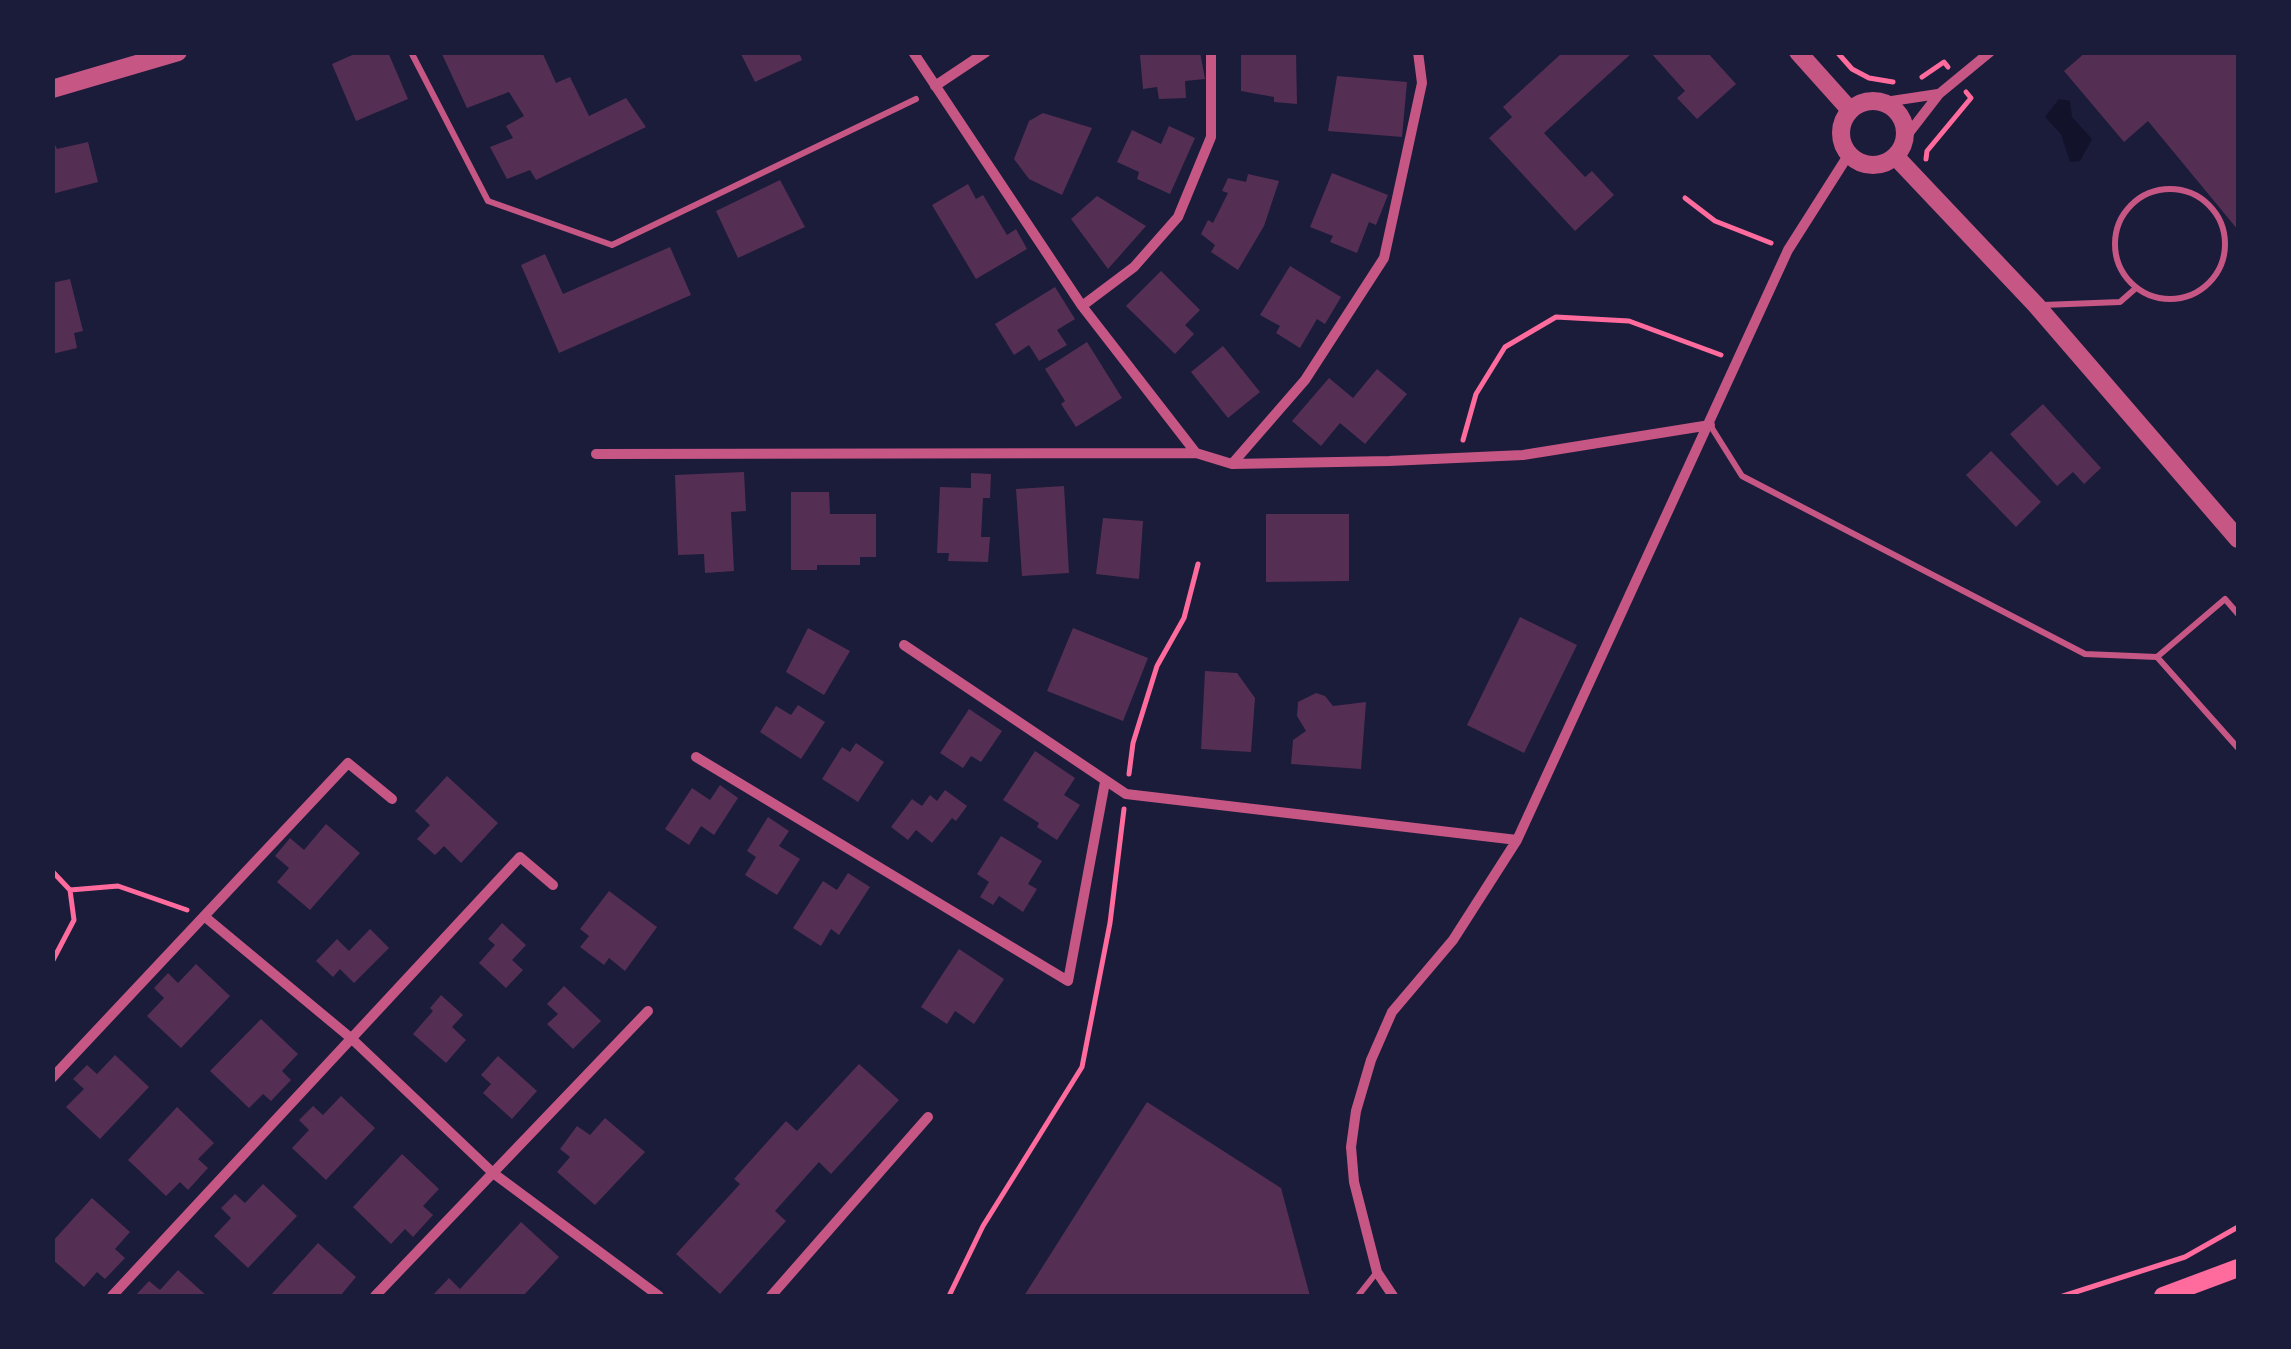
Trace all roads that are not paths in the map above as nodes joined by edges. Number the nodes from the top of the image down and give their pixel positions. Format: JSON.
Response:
{"nodes":[{"id":1,"x":178,"y":52,"type":"edge"},
{"id":2,"x":410,"y":52,"type":"edge"},
{"id":3,"x":913,"y":52,"type":"edge"},
{"id":4,"x":986,"y":52,"type":"edge"},
{"id":5,"x":1211,"y":52,"type":"edge"},
{"id":6,"x":1418,"y":52,"type":"edge"},
{"id":7,"x":1798,"y":52,"type":"edge"},
{"id":8,"x":1990,"y":52,"type":"edge"},
{"id":9,"x":936,"y":86,"type":"junction"},
{"id":10,"x":52,"y":90,"type":"edge"},
{"id":11,"x":1939,"y":94,"type":"junction"},
{"id":12,"x":916,"y":99,"type":"dead end"},
{"id":13,"x":1885,"y":102,"type":"junction"},
{"id":14,"x":1850,"y":110,"type":"junction"},
{"id":15,"x":1904,"y":138,"type":"junction"},
{"id":16,"x":1849,"y":154,"type":"junction"},
{"id":17,"x":1895,"y":156,"type":"junction"},
{"id":18,"x":2136,"y":288,"type":"junction"},
{"id":19,"x":2036,"y":305,"type":"junction"},
{"id":20,"x":1082,"y":306,"type":"junction"},
{"id":21,"x":1710,"y":425,"type":"junction"},
{"id":22,"x":1196,"y":452,"type":"junction"},
{"id":23,"x":596,"y":454,"type":"dead end"},
{"id":24,"x":1232,"y":464,"type":"junction"},
{"id":25,"x":2238,"y":539,"type":"edge"},
{"id":26,"x":2238,"y":614,"type":"edge"},
{"id":27,"x":904,"y":645,"type":"dead end"},
{"id":28,"x":2157,"y":657,"type":"junction"},
{"id":29,"x":2238,"y":748,"type":"edge"},
{"id":30,"x":696,"y":756,"type":"dead end"},
{"id":31,"x":1105,"y":782,"type":"junction"},
{"id":32,"x":392,"y":799,"type":"dead end"},
{"id":33,"x":1517,"y":840,"type":"junction"},
{"id":34,"x":553,"y":885,"type":"dead end"},
{"id":35,"x":204,"y":916,"type":"junction"},
{"id":36,"x":648,"y":1011,"type":"dead end"},
{"id":37,"x":352,"y":1039,"type":"junction"},
{"id":38,"x":52,"y":1078,"type":"edge"},
{"id":39,"x":928,"y":1118,"type":"dead end"},
{"id":40,"x":493,"y":1173,"type":"junction"},
{"id":41,"x":2238,"y":1268,"type":"edge"},
{"id":42,"x":1377,"y":1272,"type":"junction"},
{"id":43,"x":112,"y":1296,"type":"edge"},
{"id":44,"x":375,"y":1296,"type":"edge"},
{"id":45,"x":659,"y":1296,"type":"edge"},
{"id":46,"x":770,"y":1296,"type":"edge"},
{"id":47,"x":1358,"y":1296,"type":"edge"},
{"id":48,"x":1393,"y":1296,"type":"edge"},
{"id":49,"x":2162,"y":1296,"type":"edge"}],
"edges":[{"from":1,"to":10,"type":"street"},
{"from":2,"to":12,"type":"lane"},
{"from":3,"to":9,"type":"street"},
{"from":4,"to":9,"type":"street"},
{"from":5,"to":20,"type":"street"},
{"from":6,"to":24,"type":"street"},
{"from":7,"to":14,"type":"street"},
{"from":8,"to":11,"type":"street"},
{"from":9,"to":20,"type":"street"},
{"from":11,"to":13,"type":"street"},
{"from":11,"to":15,"type":"street"},
{"from":13,"to":14,"type":"street"},
{"from":13,"to":15,"type":"street"},
{"from":14,"to":16,"type":"street"},
{"from":15,"to":17,"type":"street"},
{"from":16,"to":17,"type":"street"},
{"from":16,"to":21,"type":"street"},
{"from":17,"to":19,"type":"street"},
{"from":18,"to":18,"type":"lane"},
{"from":18,"to":19,"type":"lane"},
{"from":19,"to":25,"type":"street"},
{"from":20,"to":22,"type":"street"},
{"from":21,"to":24,"type":"street"},
{"from":21,"to":28,"type":"lane"},
{"from":21,"to":33,"type":"street"},
{"from":22,"to":23,"type":"street"},
{"from":22,"to":24,"type":"street"},
{"from":26,"to":28,"type":"lane"},
{"from":27,"to":31,"type":"street"},
{"from":28,"to":29,"type":"lane"},
{"from":30,"to":31,"type":"street"},
{"from":31,"to":33,"type":"street"},
{"from":32,"to":35,"type":"street"},
{"from":33,"to":42,"type":"street"},
{"from":34,"to":37,"type":"street"},
{"from":35,"to":37,"type":"street"},
{"from":35,"to":38,"type":"street"},
{"from":36,"to":40,"type":"street"},
{"from":37,"to":40,"type":"street"},
{"from":37,"to":43,"type":"street"},
{"from":39,"to":46,"type":"street"},
{"from":40,"to":44,"type":"street"},
{"from":40,"to":45,"type":"street"},
{"from":41,"to":49,"type":"main road"},
{"from":42,"to":47,"type":"lane"},
{"from":42,"to":48,"type":"street"}]}
